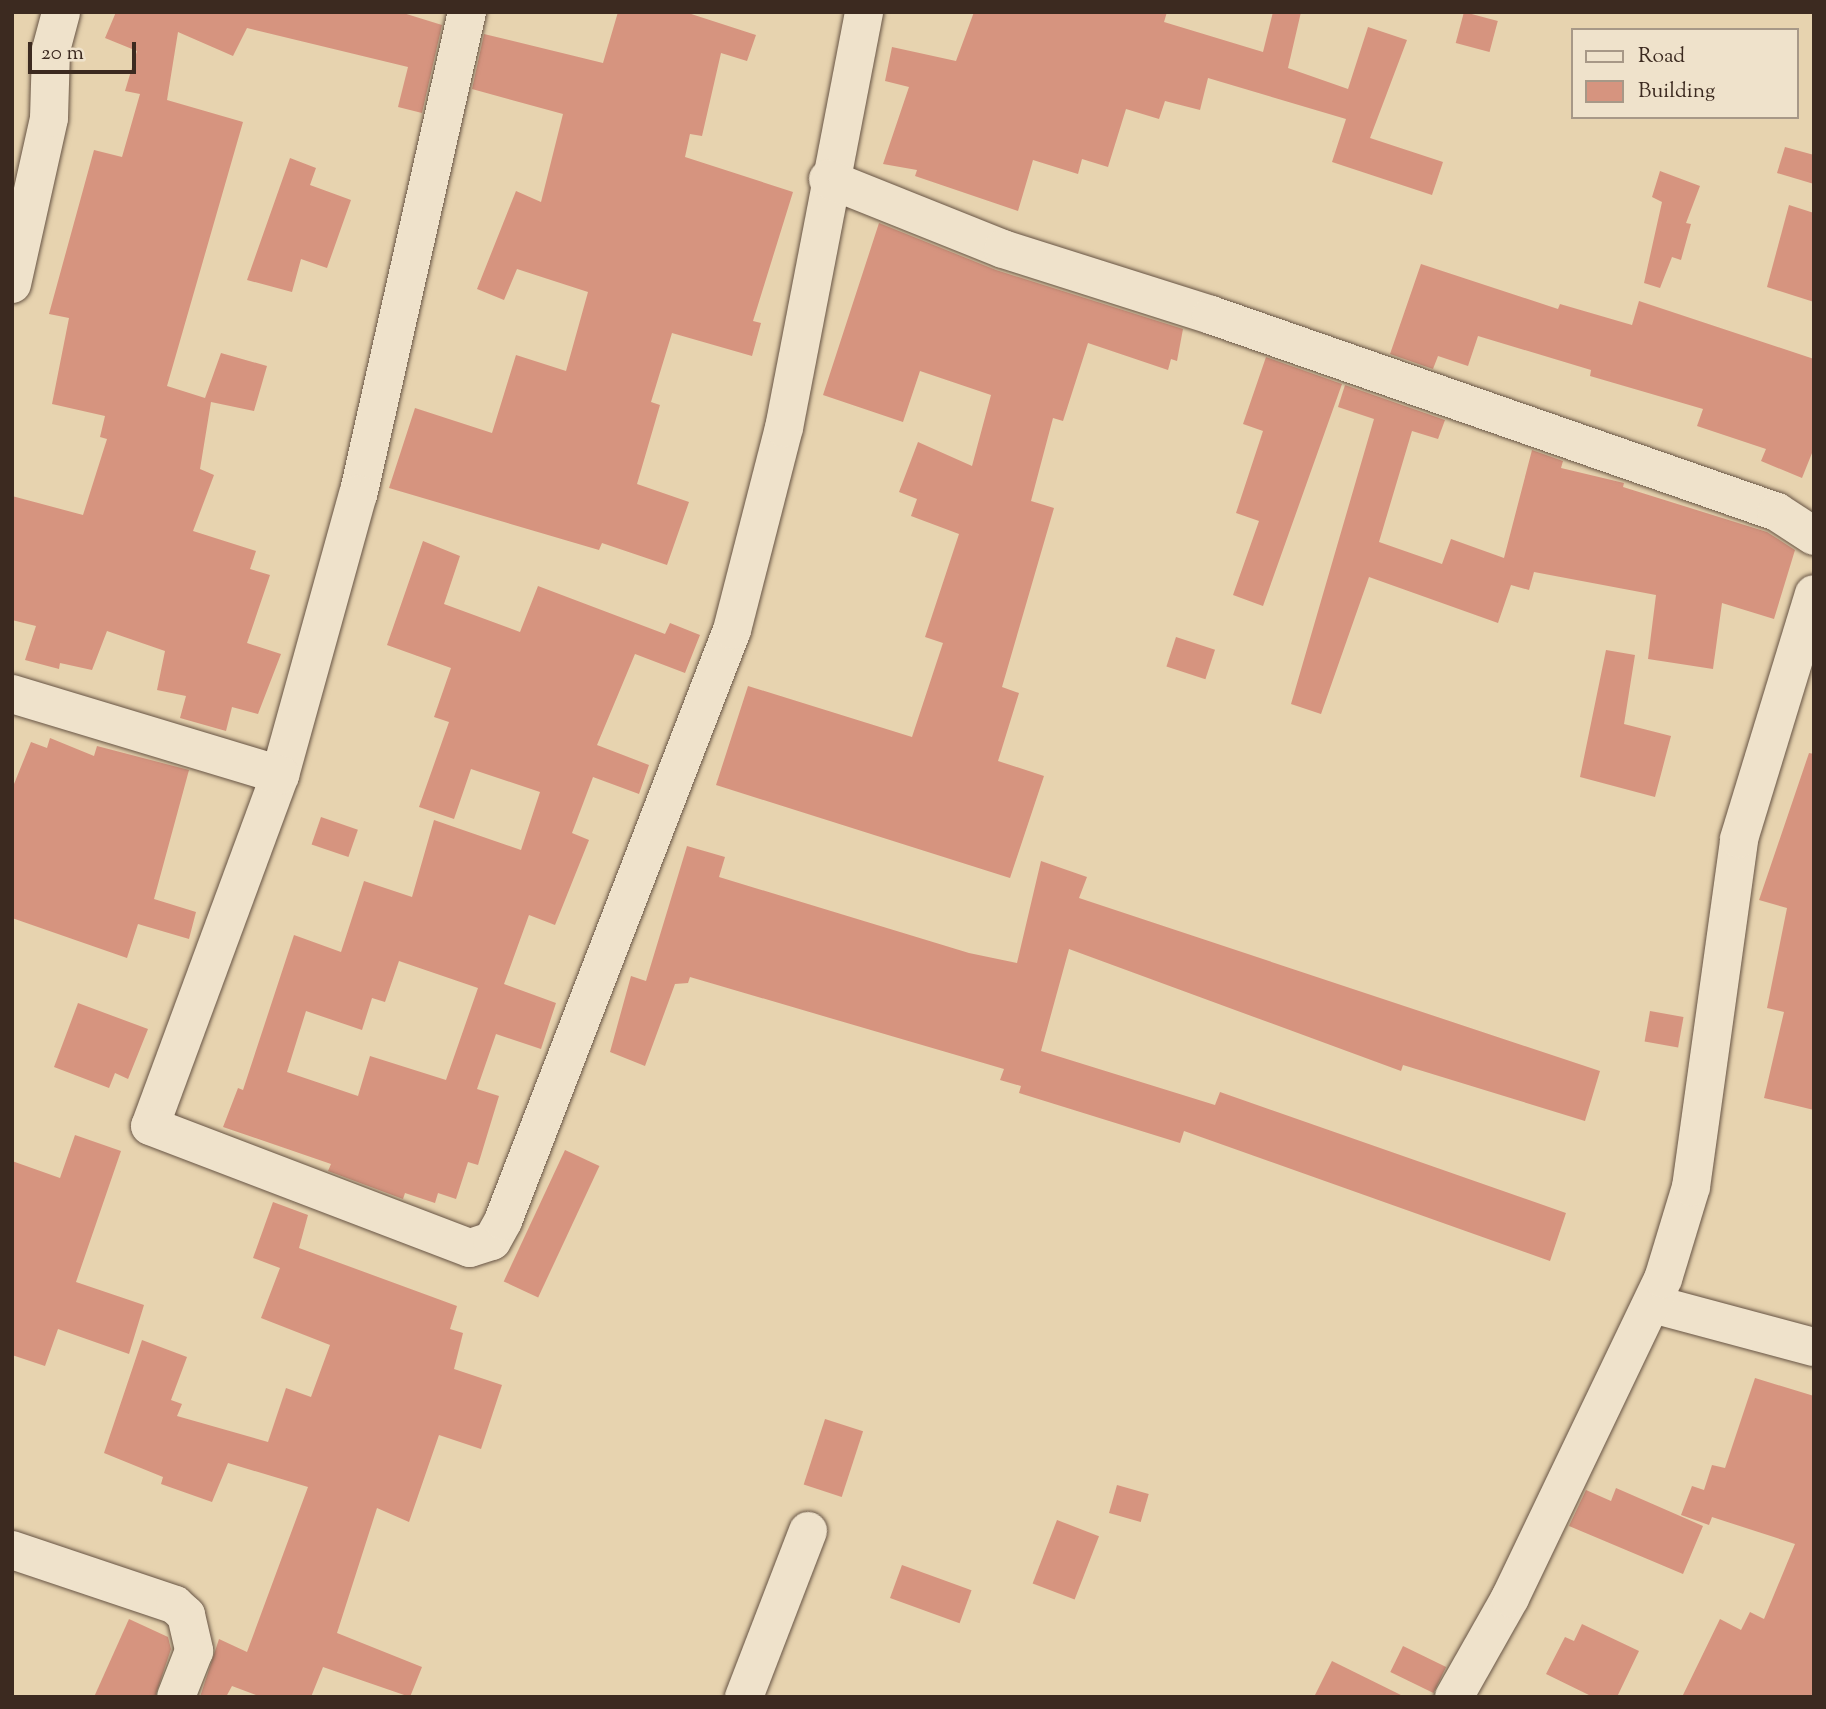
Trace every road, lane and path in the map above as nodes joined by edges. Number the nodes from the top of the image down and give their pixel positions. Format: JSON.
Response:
{"nodes":[{"id":1,"x":61,"y":12,"type":"edge"},
{"id":2,"x":467,"y":12,"type":"edge"},
{"id":3,"x":864,"y":12,"type":"edge"},
{"id":4,"x":828,"y":179,"type":"junction"},
{"id":5,"x":12,"y":284,"type":"edge"},
{"id":6,"x":1814,"y":536,"type":"edge"},
{"id":7,"x":1814,"y":594,"type":"edge"},
{"id":8,"x":1803,"y":655,"type":"edge"},
{"id":9,"x":12,"y":694,"type":"edge"},
{"id":10,"x":281,"y":775,"type":"junction"},
{"id":11,"x":1653,"y":1304,"type":"junction"},
{"id":12,"x":1814,"y":1347,"type":"edge"},
{"id":13,"x":808,"y":1531,"type":"dead end"},
{"id":14,"x":12,"y":1550,"type":"edge"},
{"id":15,"x":176,"y":1697,"type":"edge"},
{"id":16,"x":744,"y":1697,"type":"edge"},
{"id":17,"x":1454,"y":1697,"type":"edge"}],
"edges":[{"from":1,"to":5,"type":"street"},
{"from":2,"to":10,"type":"street"},
{"from":3,"to":4,"type":"street"},
{"from":4,"to":6,"type":"street"},
{"from":4,"to":10,"type":"street"},
{"from":7,"to":8,"type":"street"},
{"from":8,"to":11,"type":"street"},
{"from":9,"to":10,"type":"street"},
{"from":11,"to":12,"type":"street"},
{"from":11,"to":17,"type":"street"},
{"from":13,"to":16,"type":"street"},
{"from":14,"to":15,"type":"street"}]}
